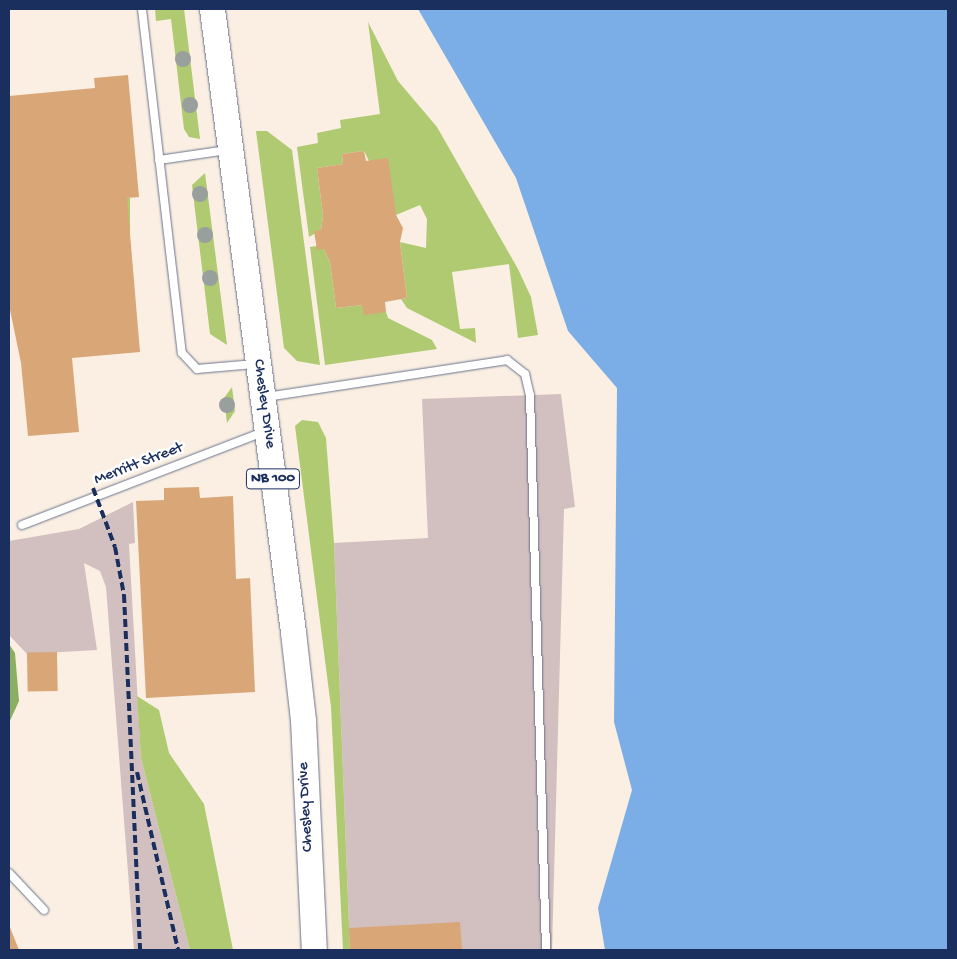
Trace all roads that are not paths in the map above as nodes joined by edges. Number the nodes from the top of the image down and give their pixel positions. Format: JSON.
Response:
{"nodes":[{"id":1,"x":142,"y":9,"type":"edge"},
{"id":2,"x":212,"y":9,"type":"edge"},
{"id":3,"x":229,"y":149,"type":"junction"},
{"id":4,"x":159,"y":160,"type":"junction"},
{"id":5,"x":258,"y":364,"type":"junction"},
{"id":6,"x":262,"y":398,"type":"junction"},
{"id":7,"x":266,"y":431,"type":"junction"},
{"id":8,"x":22,"y":525,"type":"dead end"},
{"id":9,"x":9,"y":873,"type":"edge"},
{"id":10,"x":44,"y":910,"type":"dead end"},
{"id":11,"x":314,"y":950,"type":"edge"},
{"id":12,"x":546,"y":950,"type":"edge"}],
"edges":[{"from":1,"to":4,"type":"lane"},
{"from":2,"to":3,"type":"main road","name":"Chesley Drive","number":"NB 100"},
{"from":3,"to":4,"type":"lane"},
{"from":3,"to":5,"type":"main road","name":"Chesley Drive","number":"NB 100"},
{"from":4,"to":5,"type":"lane"},
{"from":5,"to":6,"type":"main road","name":"Chesley Drive","number":"NB 100"},
{"from":6,"to":7,"type":"main road","name":"Chesley Drive","number":"NB 100"},
{"from":6,"to":12,"type":"lane"},
{"from":7,"to":8,"type":"lane","name":"Merritt Street"},
{"from":7,"to":11,"type":"main road","name":"Chesley Drive","number":"NB 100"},
{"from":9,"to":10,"type":"lane"}]}
